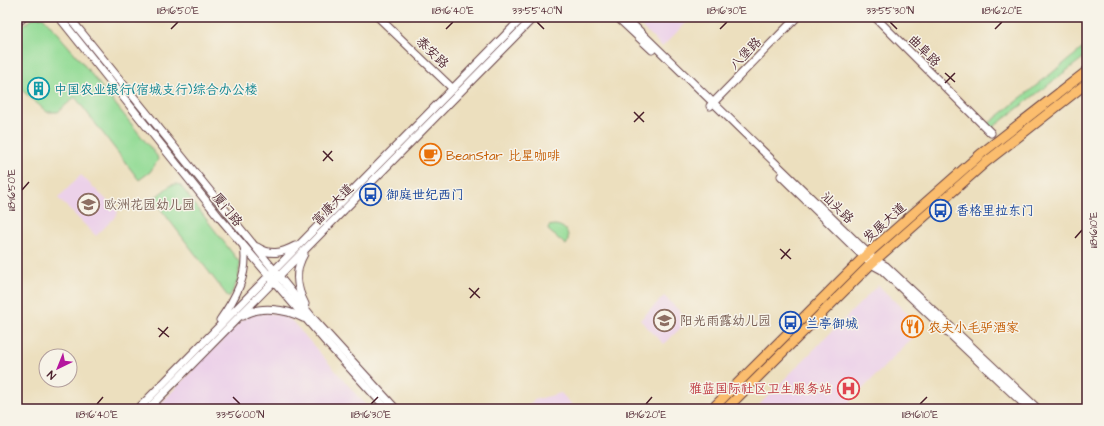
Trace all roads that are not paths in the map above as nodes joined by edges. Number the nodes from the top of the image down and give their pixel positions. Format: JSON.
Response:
{"nodes":[{"id":1,"x":20,"y":17,"type":"edge"},
{"id":2,"x":24,"y":17,"type":"edge"},
{"id":3,"x":58,"y":17,"type":"edge"},
{"id":4,"x":378,"y":17,"type":"edge"},
{"id":5,"x":523,"y":17,"type":"edge"},
{"id":6,"x":534,"y":17,"type":"edge"},
{"id":7,"x":617,"y":17,"type":"edge"},
{"id":8,"x":625,"y":17,"type":"edge"},
{"id":9,"x":797,"y":17,"type":"edge"},
{"id":10,"x":875,"y":17,"type":"edge"},
{"id":11,"x":69,"y":20,"type":"edge"},
{"id":12,"x":17,"y":22,"type":"edge"},
{"id":13,"x":1087,"y":70,"type":"edge"},
{"id":14,"x":1087,"y":83,"type":"edge"},
{"id":15,"x":453,"y":89,"type":"junction"},
{"id":16,"x":712,"y":104,"type":"junction"},
{"id":17,"x":991,"y":133,"type":"dead end"},
{"id":18,"x":307,"y":242,"type":"junction"},
{"id":19,"x":252,"y":244,"type":"junction"},
{"id":20,"x":244,"y":247,"type":"junction"},
{"id":21,"x":866,"y":255,"type":"junction"},
{"id":22,"x":873,"y":262,"type":"junction"},
{"id":23,"x":274,"y":276,"type":"junction"},
{"id":24,"x":310,"y":319,"type":"junction"},
{"id":25,"x":214,"y":336,"type":"junction"},
{"id":26,"x":138,"y":409,"type":"edge"},
{"id":27,"x":148,"y":409,"type":"edge"},
{"id":28,"x":387,"y":409,"type":"edge"},
{"id":29,"x":396,"y":409,"type":"edge"},
{"id":30,"x":712,"y":409,"type":"edge"},
{"id":31,"x":726,"y":409,"type":"edge"},
{"id":32,"x":1029,"y":409,"type":"edge"},
{"id":33,"x":1038,"y":409,"type":"edge"}],
"edges":[{"from":1,"to":12,"type":"street"},
{"from":2,"to":12,"type":"street"},
{"from":3,"to":11,"type":"street"},
{"from":4,"to":15,"type":"street","name":"泰安路"},
{"from":5,"to":15,"type":"street","name":"富康大道"},
{"from":6,"to":18,"type":"street","name":"富康大道"},
{"from":7,"to":16,"type":"street","name":"汕头路"},
{"from":8,"to":16,"type":"street","name":"汕头路"},
{"from":9,"to":16,"type":"street","name":"八堡路"},
{"from":10,"to":17,"type":"street","name":"曲阜路"},
{"from":11,"to":19,"type":"street","name":"厦门路"},
{"from":11,"to":20,"type":"street","name":"厦门路"},
{"from":13,"to":21,"type":"main road","name":"发展大道"},
{"from":14,"to":22,"type":"main road","name":"发展大道"},
{"from":15,"to":18,"type":"street","name":"富康大道"},
{"from":16,"to":21,"type":"street","name":"汕头路"},
{"from":18,"to":19,"type":"street"},
{"from":18,"to":23,"type":"street","name":"富康大道"},
{"from":18,"to":24,"type":"street"},
{"from":19,"to":23,"type":"street","name":"厦门路"},
{"from":20,"to":23,"type":"street","name":"厦门路"},
{"from":20,"to":25,"type":"street"},
{"from":21,"to":22,"type":"street","name":"汕头路"},
{"from":21,"to":30,"type":"main road","name":"发展大道"},
{"from":22,"to":31,"type":"main road","name":"发展大道"},
{"from":22,"to":32,"type":"street","name":"汕头路"},
{"from":22,"to":33,"type":"street","name":"汕头路"},
{"from":23,"to":24,"type":"street","name":"厦门路"},
{"from":23,"to":25,"type":"street","name":"富康大道"},
{"from":24,"to":25,"type":"street"},
{"from":24,"to":28,"type":"street","name":"厦门路"},
{"from":24,"to":29,"type":"street","name":"厦门路"},
{"from":25,"to":26,"type":"street","name":"富康大道"},
{"from":25,"to":27,"type":"street","name":"富康大道"}]}
